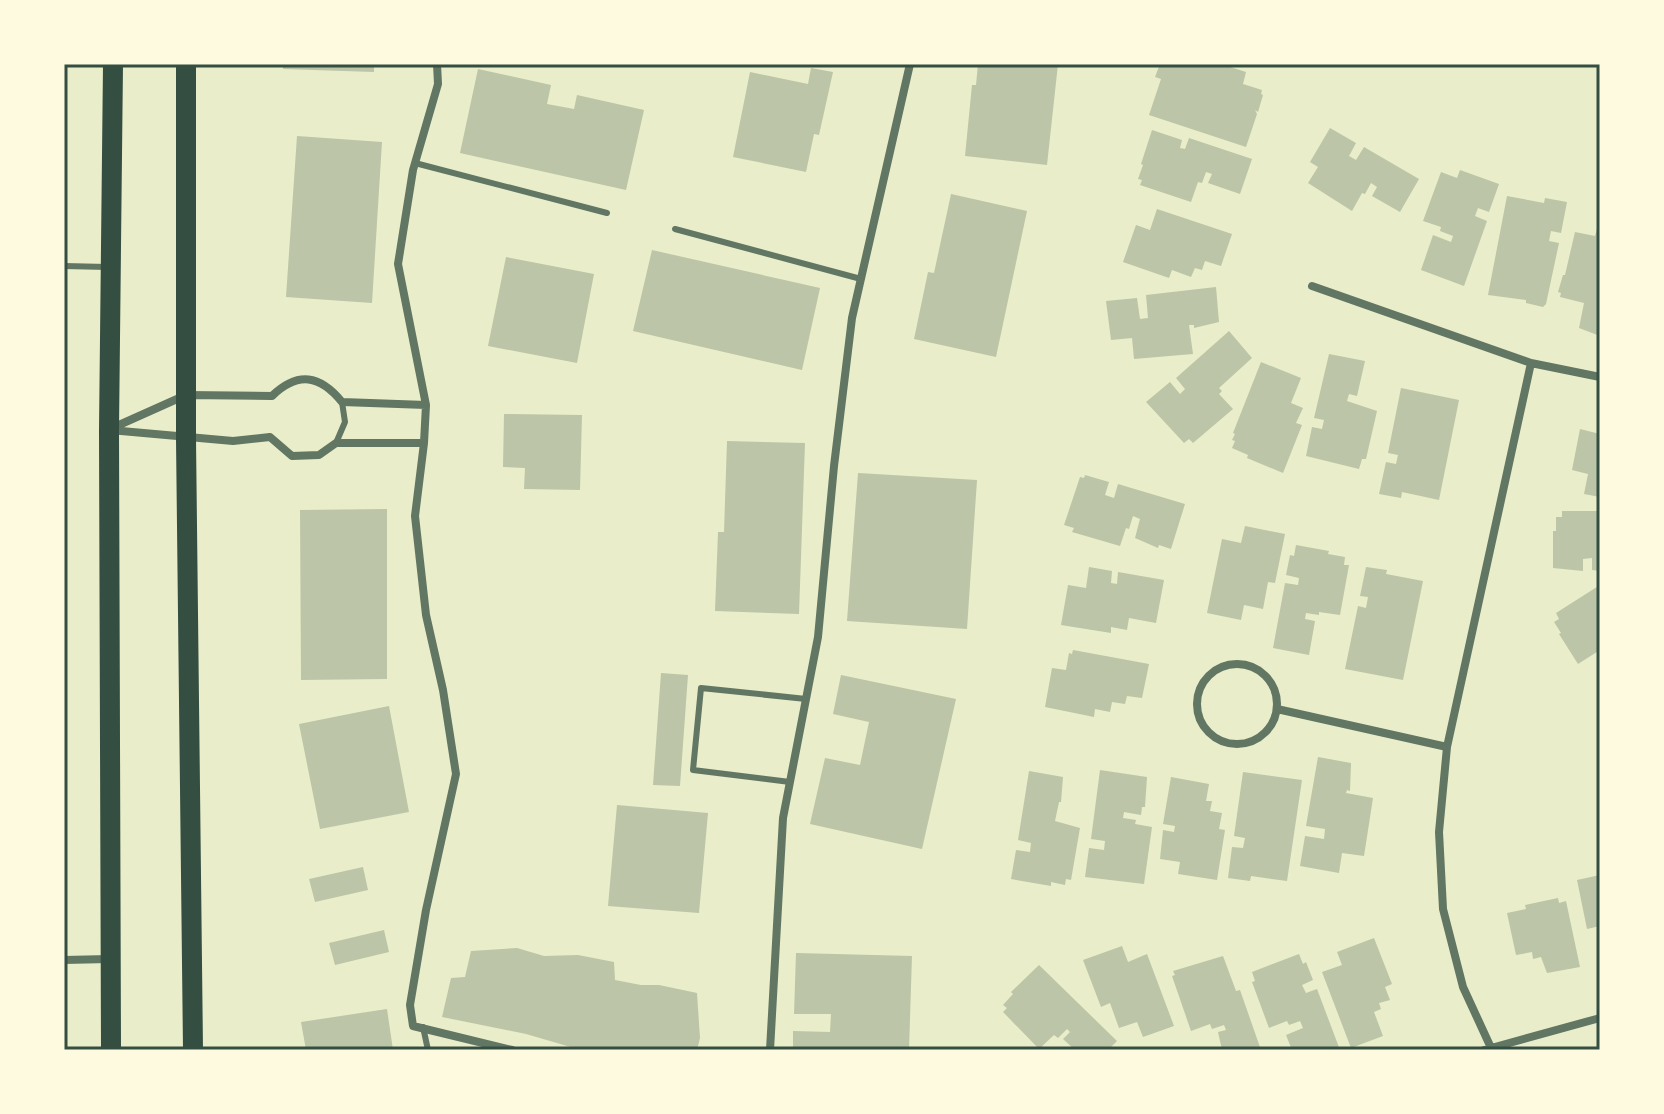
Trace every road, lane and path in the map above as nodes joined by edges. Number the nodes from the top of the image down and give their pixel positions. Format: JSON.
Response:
{"nodes":[{"id":1,"x":113,"y":64,"type":"edge"},
{"id":2,"x":186,"y":64,"type":"edge"},
{"id":3,"x":437,"y":64,"type":"edge"},
{"id":4,"x":910,"y":64,"type":"edge"},
{"id":5,"x":415,"y":163,"type":"junction"},
{"id":6,"x":607,"y":213,"type":"dead end"},
{"id":7,"x":675,"y":229,"type":"dead end"},
{"id":8,"x":64,"y":266,"type":"edge"},
{"id":9,"x":111,"y":267,"type":"junction"},
{"id":10,"x":861,"y":279,"type":"junction"},
{"id":11,"x":1312,"y":286,"type":"dead end"},
{"id":12,"x":1531,"y":363,"type":"junction"},
{"id":13,"x":1600,"y":377,"type":"edge"},
{"id":14,"x":186,"y":395,"type":"junction"},
{"id":15,"x":342,"y":402,"type":"junction"},
{"id":16,"x":426,"y":405,"type":"junction"},
{"id":17,"x":109,"y":430,"type":"junction"},
{"id":18,"x":186,"y":439,"type":"junction"},
{"id":19,"x":336,"y":443,"type":"junction"},
{"id":20,"x":424,"y":443,"type":"junction"},
{"id":21,"x":806,"y":699,"type":"junction"},
{"id":22,"x":1277,"y":709,"type":"junction"},
{"id":23,"x":1447,"y":747,"type":"junction"},
{"id":24,"x":790,"y":782,"type":"junction"},
{"id":25,"x":110,"y":959,"type":"junction"},
{"id":26,"x":64,"y":960,"type":"edge"},
{"id":27,"x":1600,"y":1018,"type":"edge"},
{"id":28,"x":423,"y":1027,"type":"junction"},
{"id":29,"x":1489,"y":1049,"type":"edge"},
{"id":30,"x":111,"y":1050,"type":"edge"},
{"id":31,"x":193,"y":1050,"type":"edge"},
{"id":32,"x":428,"y":1050,"type":"edge"},
{"id":33,"x":512,"y":1050,"type":"edge"},
{"id":34,"x":770,"y":1050,"type":"edge"}],
"edges":[{"from":1,"to":9,"type":"main road"},
{"from":2,"to":14,"type":"main road"},
{"from":3,"to":5,"type":"street"},
{"from":4,"to":10,"type":"street"},
{"from":5,"to":6,"type":"lane"},
{"from":5,"to":16,"type":"street"},
{"from":7,"to":10,"type":"lane"},
{"from":8,"to":9,"type":"lane"},
{"from":9,"to":17,"type":"main road"},
{"from":10,"to":21,"type":"street"},
{"from":11,"to":12,"type":"street"},
{"from":12,"to":13,"type":"street"},
{"from":12,"to":23,"type":"street"},
{"from":14,"to":15,"type":"street"},
{"from":14,"to":17,"type":"street"},
{"from":14,"to":18,"type":"main road"},
{"from":15,"to":16,"type":"street"},
{"from":15,"to":19,"type":"lane"},
{"from":16,"to":20,"type":"street"},
{"from":17,"to":18,"type":"street"},
{"from":17,"to":25,"type":"main road"},
{"from":18,"to":19,"type":"street"},
{"from":18,"to":31,"type":"main road"},
{"from":19,"to":20,"type":"street"},
{"from":20,"to":28,"type":"street"},
{"from":21,"to":24,"type":"street"},
{"from":21,"to":24,"type":"lane"},
{"from":22,"to":22,"type":"street"},
{"from":22,"to":23,"type":"street"},
{"from":23,"to":29,"type":"street"},
{"from":24,"to":34,"type":"street"},
{"from":25,"to":26,"type":"street"},
{"from":25,"to":30,"type":"main road"},
{"from":27,"to":29,"type":"street"},
{"from":28,"to":32,"type":"lane"},
{"from":28,"to":33,"type":"street"}]}
